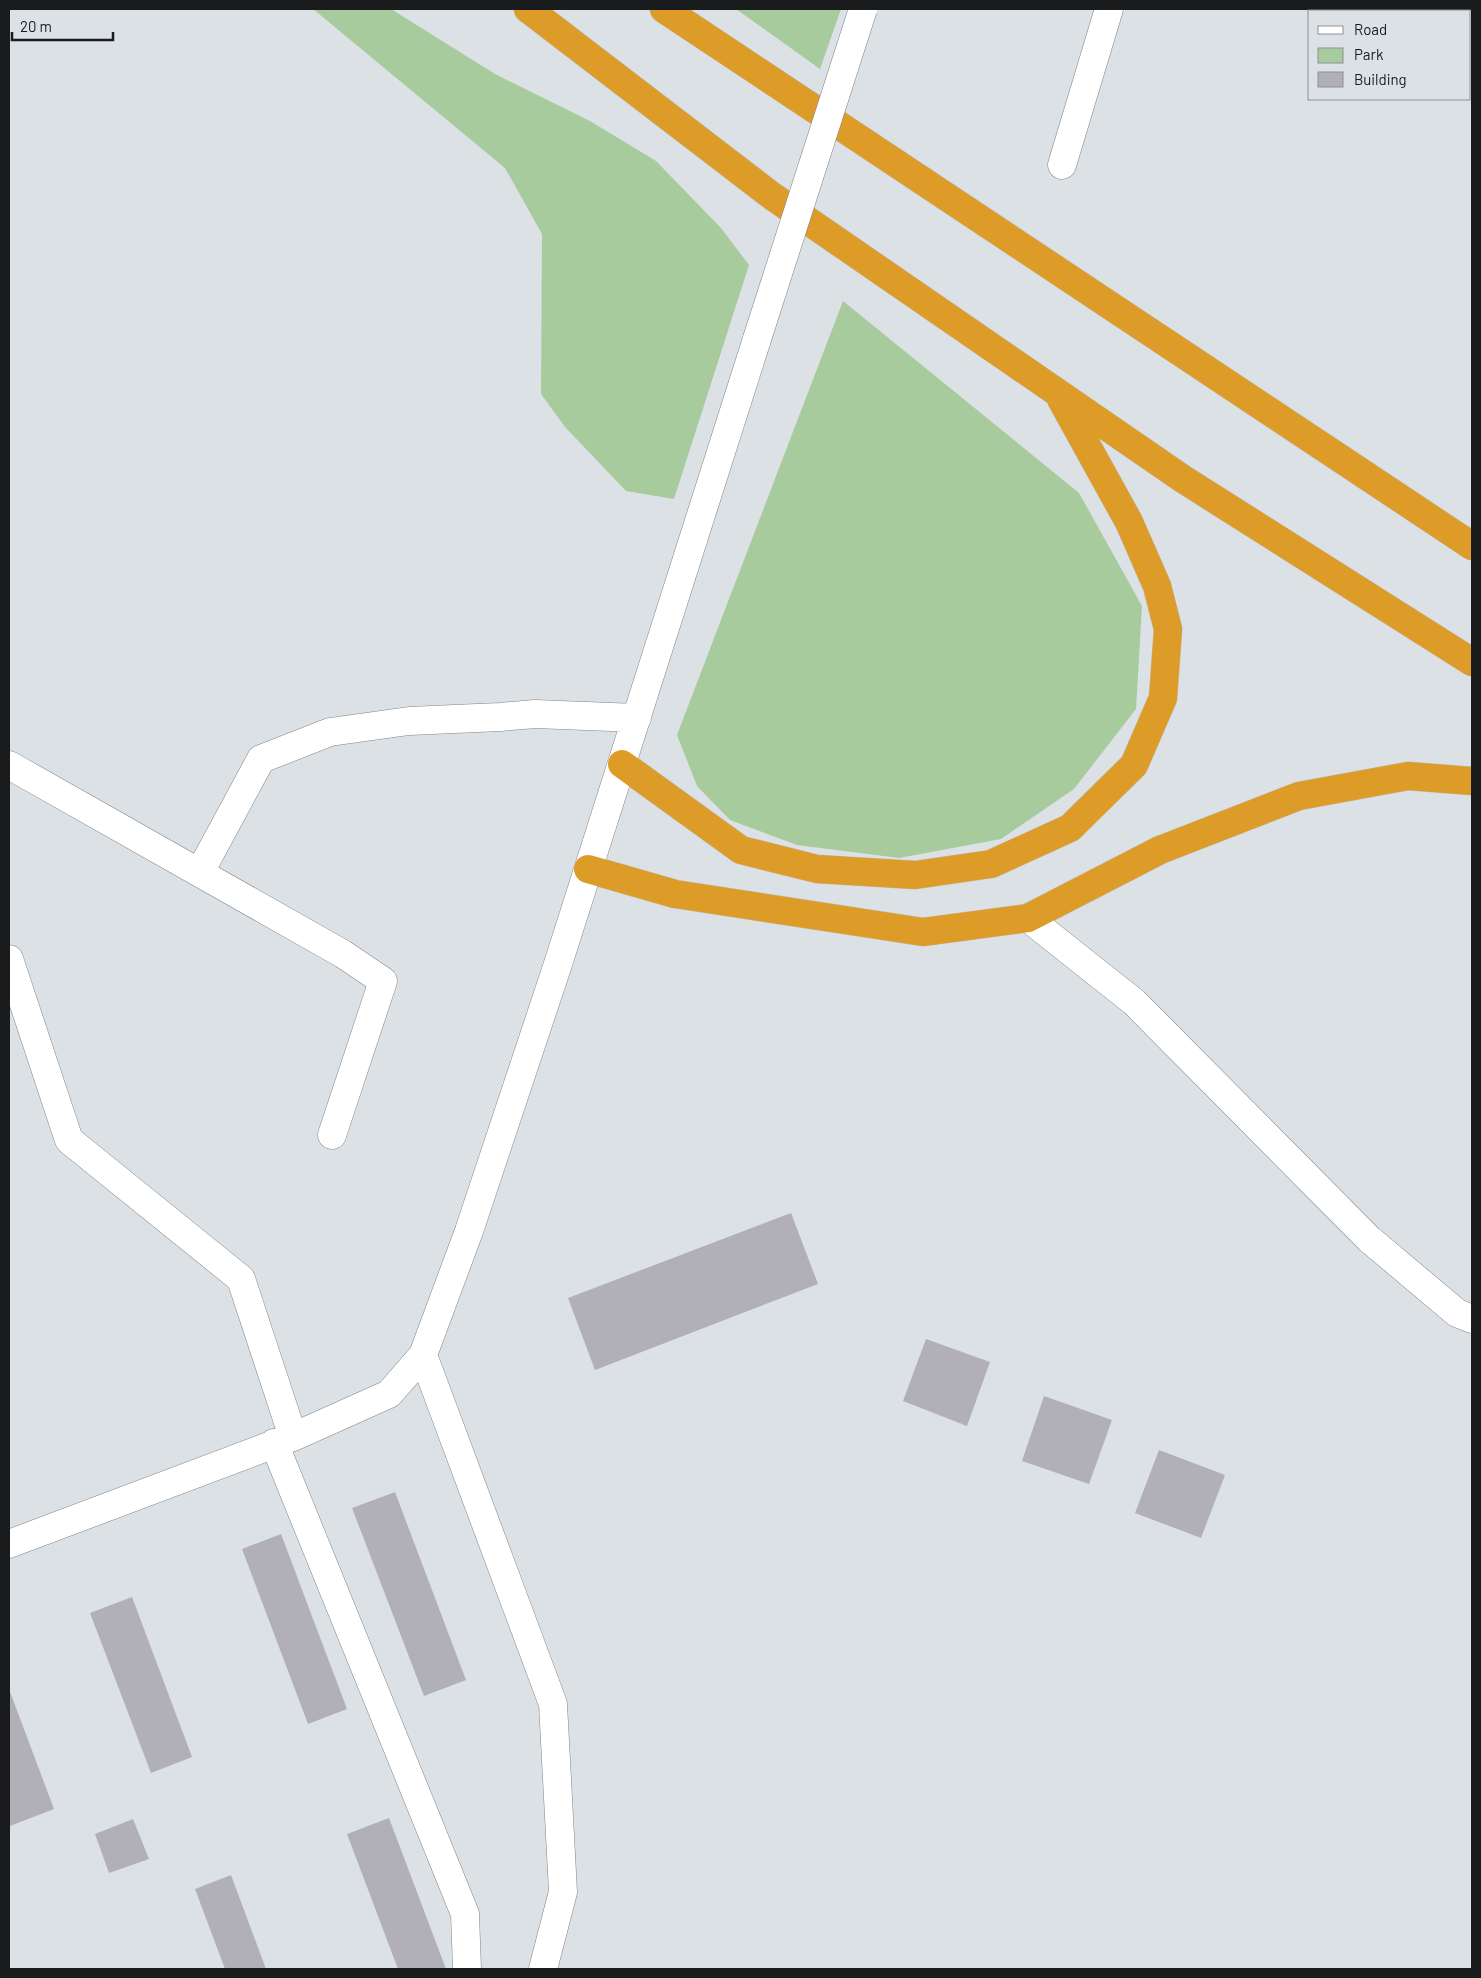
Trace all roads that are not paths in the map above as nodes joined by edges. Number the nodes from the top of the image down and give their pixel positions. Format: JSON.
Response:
{"nodes":[{"id":1,"x":528,"y":9,"type":"edge"},
{"id":2,"x":664,"y":9,"type":"edge"},
{"id":3,"x":676,"y":9,"type":"edge"},
{"id":4,"x":863,"y":9,"type":"edge"},
{"id":5,"x":1109,"y":9,"type":"edge"},
{"id":6,"x":754,"y":69,"type":"junction"},
{"id":7,"x":1062,"y":165,"type":"dead end"},
{"id":8,"x":1058,"y":393,"type":"junction"},
{"id":9,"x":1472,"y":546,"type":"edge"},
{"id":10,"x":1472,"y":662,"type":"edge"},
{"id":11,"x":637,"y":718,"type":"junction"},
{"id":12,"x":622,"y":764,"type":"junction"},
{"id":13,"x":9,"y":765,"type":"edge"},
{"id":14,"x":1472,"y":782,"type":"edge"},
{"id":15,"x":588,"y":869,"type":"junction"},
{"id":16,"x":200,"y":872,"type":"junction"},
{"id":17,"x":1028,"y":918,"type":"junction"},
{"id":18,"x":9,"y":960,"type":"edge"},
{"id":19,"x":332,"y":1135,"type":"dead end"},
{"id":20,"x":1472,"y":1319,"type":"edge"},
{"id":21,"x":423,"y":1355,"type":"junction"},
{"id":22,"x":283,"y":1440,"type":"junction"},
{"id":23,"x":9,"y":1544,"type":"edge"},
{"id":24,"x":467,"y":1969,"type":"edge"},
{"id":25,"x":543,"y":1969,"type":"edge"}],
"edges":[{"from":1,"to":8,"type":"highway"},
{"from":2,"to":6,"type":"highway"},
{"from":3,"to":6,"type":"highway"},
{"from":4,"to":11,"type":"street","bridge":true},
{"from":5,"to":7,"type":"street"},
{"from":6,"to":9,"type":"highway"},
{"from":8,"to":10,"type":"highway"},
{"from":8,"to":12,"type":"highway"},
{"from":11,"to":12,"type":"street"},
{"from":11,"to":16,"type":"street"},
{"from":12,"to":15,"type":"street"},
{"from":13,"to":16,"type":"street"},
{"from":14,"to":17,"type":"highway"},
{"from":15,"to":17,"type":"highway"},
{"from":15,"to":21,"type":"street"},
{"from":16,"to":19,"type":"street"},
{"from":17,"to":20,"type":"street"},
{"from":18,"to":22,"type":"street"},
{"from":21,"to":22,"type":"street"},
{"from":21,"to":25,"type":"street"},
{"from":22,"to":23,"type":"street"},
{"from":22,"to":24,"type":"street"}]}
